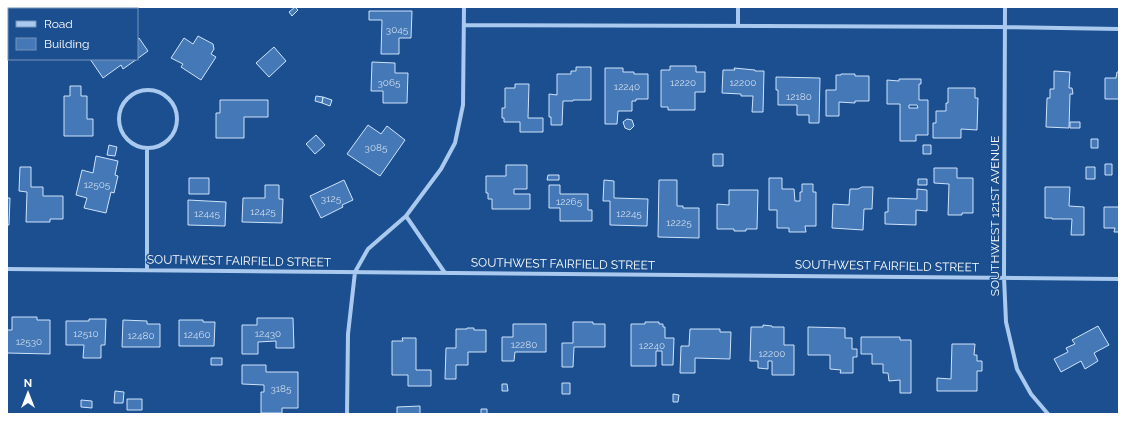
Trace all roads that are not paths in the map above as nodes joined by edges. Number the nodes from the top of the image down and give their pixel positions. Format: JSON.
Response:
{"nodes":[{"id":1,"x":464,"y":7,"type":"edge"},
{"id":2,"x":738,"y":7,"type":"edge"},
{"id":3,"x":1005,"y":7,"type":"edge"},
{"id":4,"x":464,"y":24,"type":"junction"},
{"id":5,"x":738,"y":26,"type":"junction"},
{"id":6,"x":1005,"y":27,"type":"junction"},
{"id":7,"x":1119,"y":29,"type":"edge"},
{"id":8,"x":147,"y":149,"type":"junction"},
{"id":9,"x":406,"y":216,"type":"junction"},
{"id":10,"x":7,"y":269,"type":"edge"},
{"id":11,"x":147,"y":270,"type":"junction"},
{"id":12,"x":355,"y":272,"type":"junction"},
{"id":13,"x":445,"y":272,"type":"junction"},
{"id":14,"x":1004,"y":277,"type":"junction"},
{"id":15,"x":1119,"y":279,"type":"edge"},
{"id":16,"x":347,"y":414,"type":"edge"},
{"id":17,"x":1048,"y":414,"type":"edge"}],
"edges":[{"from":1,"to":4,"type":"street"},
{"from":2,"to":5,"type":"street"},
{"from":3,"to":6,"type":"street","name":"SOUTHWEST 121ST AVENUE"},
{"from":4,"to":5,"type":"street"},
{"from":4,"to":9,"type":"street"},
{"from":5,"to":6,"type":"street"},
{"from":6,"to":7,"type":"street"},
{"from":6,"to":14,"type":"street","name":"SOUTHWEST 121ST AVENUE"},
{"from":8,"to":8,"type":"street"},
{"from":8,"to":11,"type":"street"},
{"from":9,"to":12,"type":"street"},
{"from":9,"to":13,"type":"street"},
{"from":10,"to":11,"type":"street","name":"SOUTHWEST FAIRFIELD STREET"},
{"from":11,"to":12,"type":"street","name":"SOUTHWEST FAIRFIELD STREET"},
{"from":12,"to":13,"type":"street","name":"SOUTHWEST FAIRFIELD STREET"},
{"from":12,"to":16,"type":"street"},
{"from":13,"to":14,"type":"street","name":"SOUTHWEST FAIRFIELD STREET"},
{"from":14,"to":15,"type":"street","name":"SOUTHWEST FAIRFIELD STREET"},
{"from":14,"to":17,"type":"street","name":"SOUTHWEST 121ST AVENUE"}]}
